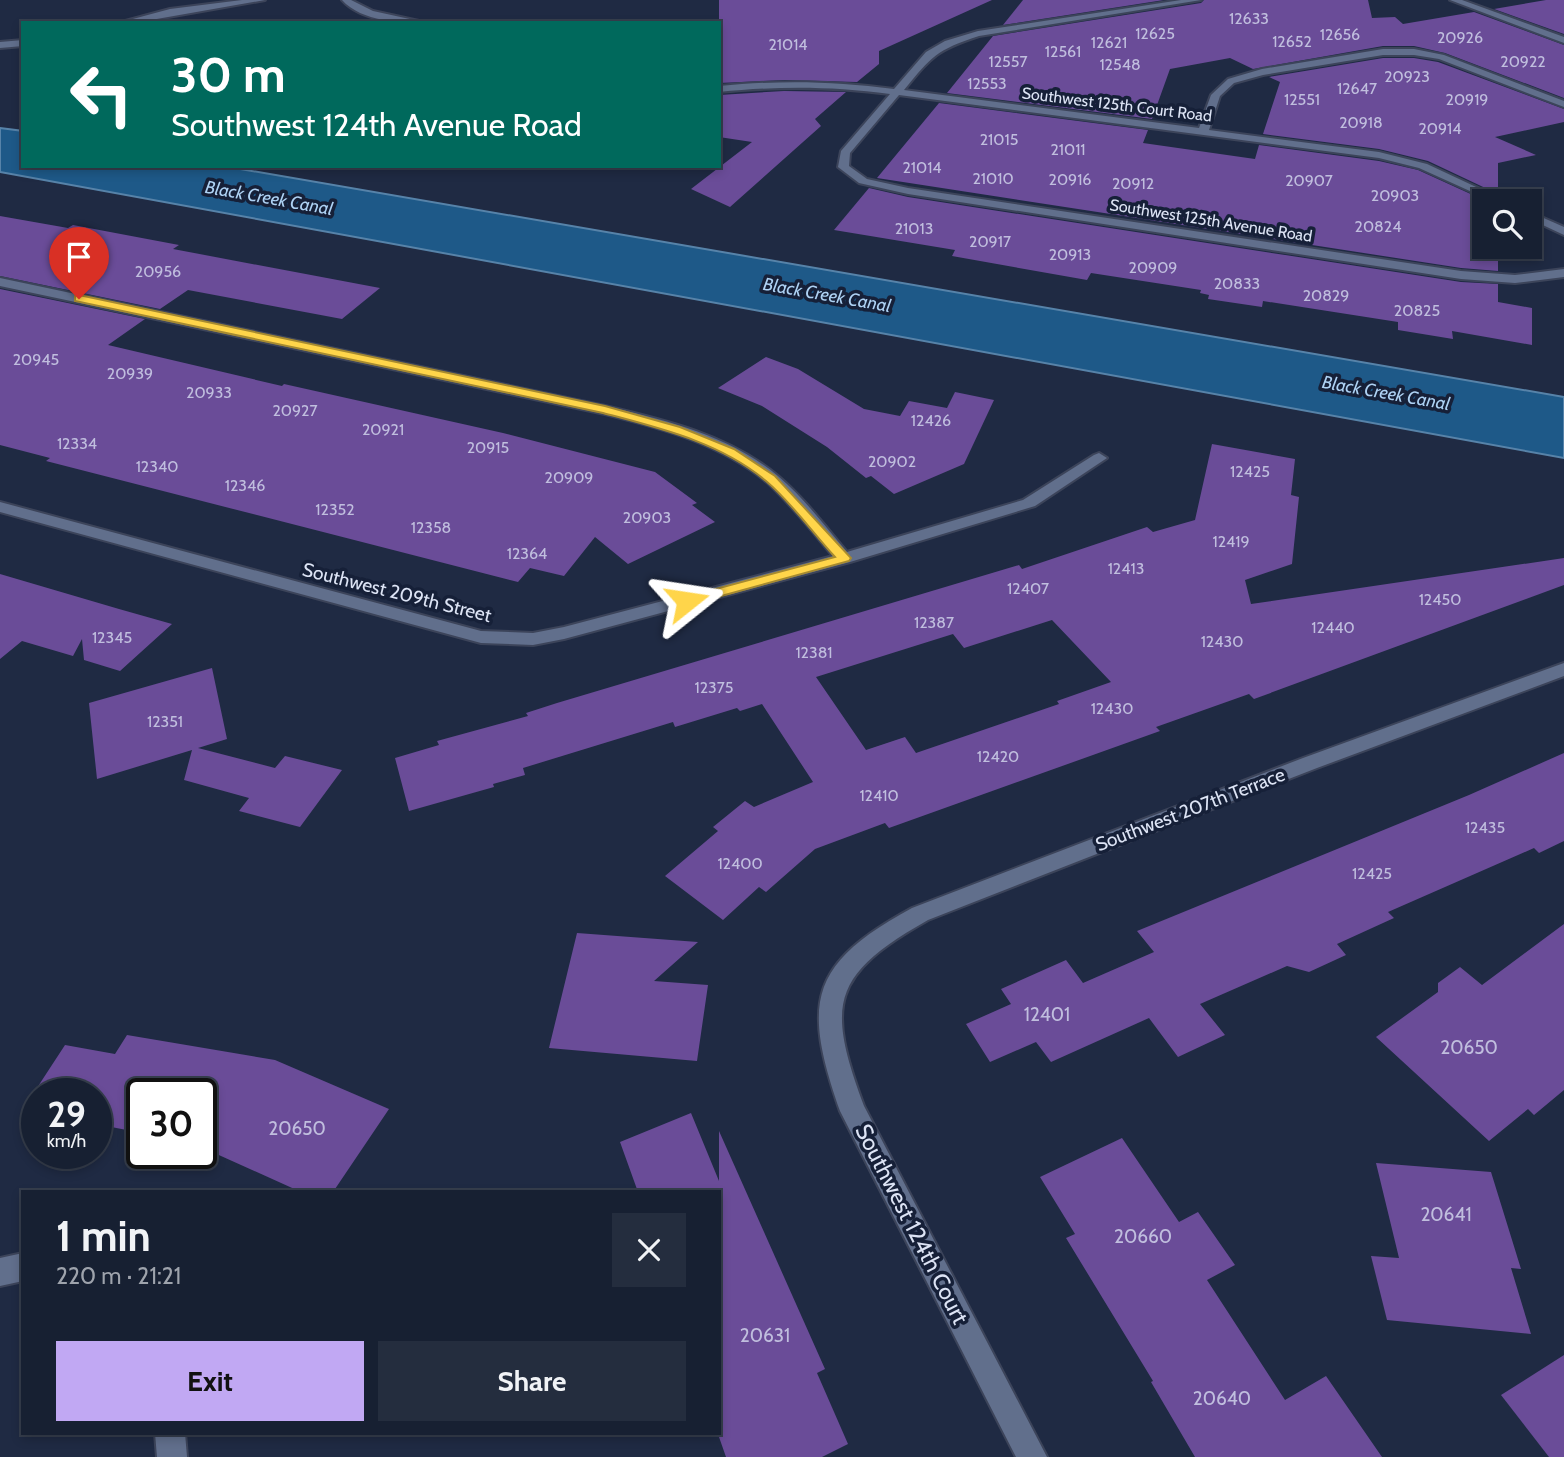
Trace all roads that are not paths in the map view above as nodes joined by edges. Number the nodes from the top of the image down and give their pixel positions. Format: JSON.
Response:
{"nodes":[{"id":1,"x":261,"y":0,"type":"edge"},
{"id":2,"x":346,"y":0,"type":"edge"},
{"id":3,"x":1197,"y":0,"type":"edge"},
{"id":4,"x":1454,"y":0,"type":"edge"},
{"id":5,"x":131,"y":21,"type":"edge"},
{"id":6,"x":414,"y":21,"type":"edge"},
{"id":7,"x":1564,"y":40,"type":"edge"},
{"id":8,"x":21,"y":43,"type":"edge"},
{"id":9,"x":0,"y":45,"type":"edge"},
{"id":10,"x":721,"y":89,"type":"edge"},
{"id":11,"x":899,"y":92,"type":"junction"},
{"id":12,"x":1564,"y":104,"type":"edge"},
{"id":13,"x":1203,"y":131,"type":"junction"},
{"id":14,"x":1475,"y":189,"type":"edge"},
{"id":15,"x":1542,"y":221,"type":"edge"},
{"id":16,"x":1564,"y":231,"type":"edge"},
{"id":17,"x":1564,"y":273,"type":"edge"},
{"id":18,"x":0,"y":282,"type":"edge"},
{"id":19,"x":1099,"y":458,"type":"dead end"},
{"id":20,"x":0,"y":508,"type":"edge"},
{"id":21,"x":844,"y":558,"type":"junction"},
{"id":22,"x":1564,"y":669,"type":"edge"},
{"id":23,"x":836,"y":982,"type":"joint"},
{"id":24,"x":21,"y":1268,"type":"edge"},
{"id":25,"x":0,"y":1272,"type":"edge"},
{"id":26,"x":170,"y":1435,"type":"edge"},
{"id":27,"x":172,"y":1457,"type":"edge"},
{"id":28,"x":1031,"y":1457,"type":"edge"}],
"edges":[{"from":1,"to":5,"type":"street"},
{"from":2,"to":6,"type":"street"},
{"from":3,"to":11,"type":"street"},
{"from":4,"to":7,"type":"street"},
{"from":8,"to":9,"type":"street"},
{"from":10,"to":11,"type":"street","name":"Southwest 125th Court Road"},
{"from":11,"to":13,"type":"street","name":"Southwest 125th Court Road"},
{"from":11,"to":17,"type":"street","name":"Southwest 125th Avenue Road"},
{"from":12,"to":13,"type":"street"},
{"from":13,"to":14,"type":"street","name":"Southwest 125th Court Road"},
{"from":15,"to":16,"type":"street"},
{"from":18,"to":21,"type":"street"},
{"from":19,"to":21,"type":"street","name":"Southwest 209th Street"},
{"from":20,"to":21,"type":"street","name":"Southwest 209th Street"},
{"from":22,"to":23,"type":"street","name":"Southwest 207th Terrace"},
{"from":23,"to":28,"type":"street","name":"Southwest 124th Court"},
{"from":24,"to":25,"type":"street"},
{"from":26,"to":27,"type":"street"}]}
